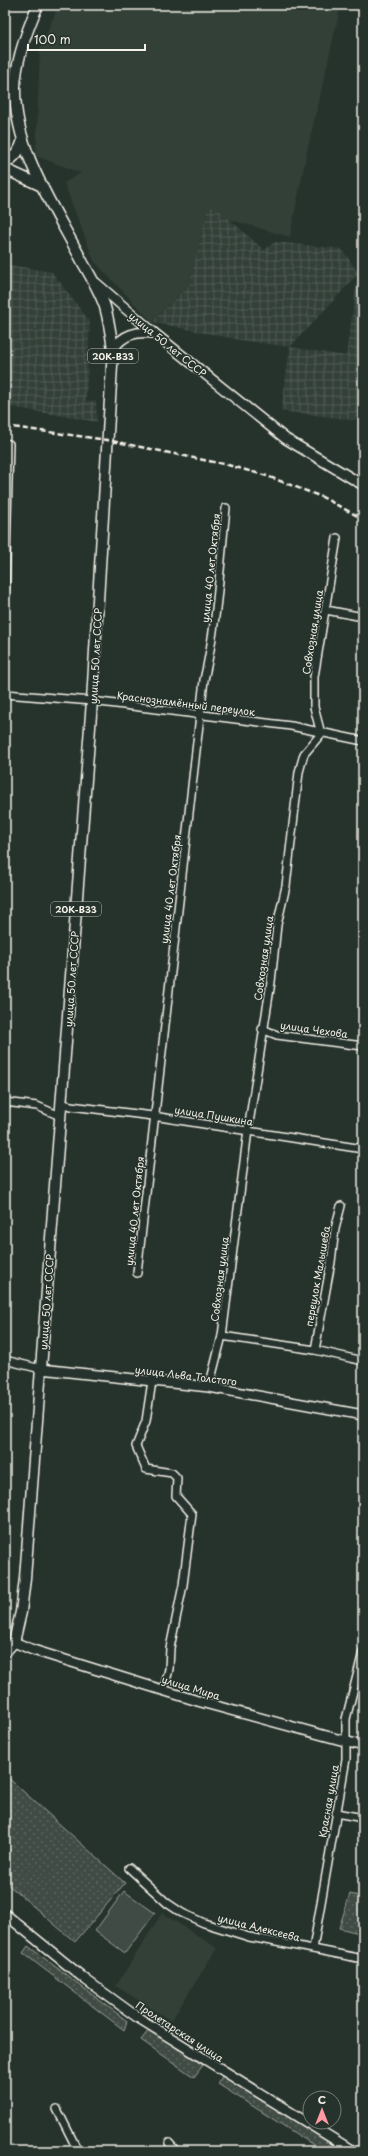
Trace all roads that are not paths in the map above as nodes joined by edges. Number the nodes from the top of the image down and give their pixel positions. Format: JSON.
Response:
{"nodes":[{"id":1,"x":38,"y":5,"type":"edge"},
{"id":2,"x":22,"y":140,"type":"junction"},
{"id":3,"x":5,"y":163,"type":"edge"},
{"id":4,"x":5,"y":169,"type":"edge"},
{"id":5,"x":42,"y":186,"type":"junction"},
{"id":6,"x":93,"y":281,"type":"junction"},
{"id":7,"x":154,"y":333,"type":"junction"},
{"id":8,"x":113,"y":349,"type":"junction"},
{"id":9,"x":7,"y":444,"type":"edge"},
{"id":10,"x":363,"y":485,"type":"edge"},
{"id":11,"x":226,"y":508,"type":"dead end"},
{"id":12,"x":336,"y":538,"type":"dead end"},
{"id":13,"x":5,"y":597,"type":"edge"},
{"id":14,"x":326,"y":610,"type":"junction"},
{"id":15,"x":363,"y":617,"type":"edge"},
{"id":16,"x":5,"y":694,"type":"edge"},
{"id":17,"x":92,"y":701,"type":"junction"},
{"id":18,"x":201,"y":715,"type":"junction"},
{"id":19,"x":321,"y":734,"type":"junction"},
{"id":20,"x":363,"y":741,"type":"edge"},
{"id":21,"x":262,"y":1029,"type":"junction"},
{"id":22,"x":363,"y":1046,"type":"edge"},
{"id":23,"x":5,"y":1102,"type":"edge"},
{"id":24,"x":61,"y":1103,"type":"junction"},
{"id":25,"x":60,"y":1116,"type":"junction"},
{"id":26,"x":154,"y":1116,"type":"junction"},
{"id":27,"x":248,"y":1130,"type":"junction"},
{"id":28,"x":363,"y":1149,"type":"edge"},
{"id":29,"x":341,"y":1206,"type":"dead end"},
{"id":30,"x":137,"y":1273,"type":"dead end"},
{"id":31,"x":222,"y":1336,"type":"junction"},
{"id":32,"x":315,"y":1350,"type":"junction"},
{"id":33,"x":5,"y":1360,"type":"edge"},
{"id":34,"x":363,"y":1361,"type":"edge"},
{"id":35,"x":41,"y":1369,"type":"junction"},
{"id":36,"x":152,"y":1381,"type":"junction"},
{"id":37,"x":209,"y":1387,"type":"junction"},
{"id":38,"x":363,"y":1415,"type":"edge"},
{"id":39,"x":14,"y":1642,"type":"junction"},
{"id":40,"x":5,"y":1652,"type":"edge"},
{"id":41,"x":363,"y":1652,"type":"edge"},
{"id":42,"x":164,"y":1690,"type":"junction"},
{"id":43,"x":345,"y":1741,"type":"junction"},
{"id":44,"x":363,"y":1746,"type":"edge"},
{"id":45,"x":336,"y":1812,"type":"junction"},
{"id":46,"x":363,"y":1818,"type":"edge"},
{"id":47,"x":129,"y":1868,"type":"dead end"},
{"id":48,"x":5,"y":1914,"type":"edge"},
{"id":49,"x":310,"y":1949,"type":"junction"},
{"id":50,"x":363,"y":1959,"type":"edge"},
{"id":51,"x":57,"y":2109,"type":"dead end"},
{"id":52,"x":169,"y":2143,"type":"dead end"},
{"id":53,"x":78,"y":2151,"type":"edge"},
{"id":54,"x":176,"y":2151,"type":"edge"},
{"id":55,"x":353,"y":2151,"type":"edge"}],
"edges":[{"from":1,"to":2,"type":"main road","name":"улица 50 лет СССР"},
{"from":2,"to":3,"type":"main road"},
{"from":2,"to":5,"type":"main road","name":"улица 50 лет СССР"},
{"from":4,"to":5,"type":"main road"},
{"from":5,"to":6,"type":"main road","name":"улица 50 лет СССР","number":"20К-В33"},
{"from":6,"to":7,"type":"main road","name":"улица 50 лет СССР"},
{"from":6,"to":8,"type":"main road","name":"улица 50 лет СССР","number":"20К-В33"},
{"from":7,"to":8,"type":"main road"},
{"from":7,"to":10,"type":"main road","name":"улица 50 лет СССР"},
{"from":8,"to":17,"type":"main road","name":"улица 50 лет СССР","number":"20К-В33"},
{"from":9,"to":13,"type":"street"},
{"from":11,"to":18,"type":"street","name":"улица 40 лет Октября"},
{"from":12,"to":14,"type":"street","name":"Совхозная улица"},
{"from":14,"to":15,"type":"street"},
{"from":14,"to":19,"type":"street","name":"Совхозная улица"},
{"from":16,"to":17,"type":"street","name":"Краснознамённый переулок"},
{"from":17,"to":18,"type":"street","name":"Краснознамённый переулок"},
{"from":17,"to":24,"type":"main road","name":"улица 50 лет СССР","number":"20К-В33"},
{"from":18,"to":19,"type":"street","name":"Краснознамённый переулок"},
{"from":18,"to":26,"type":"street","name":"улица 40 лет Октября"},
{"from":19,"to":20,"type":"street","name":"Краснознамённый переулок"},
{"from":19,"to":21,"type":"street","name":"Совхозная улица"},
{"from":21,"to":22,"type":"street","name":"улица Чехова"},
{"from":21,"to":27,"type":"street","name":"Совхозная улица"},
{"from":23,"to":25,"type":"street"},
{"from":24,"to":25,"type":"main road","name":"улица 50 лет СССР","number":"20К-В33"},
{"from":24,"to":26,"type":"street","name":"улица Пушкина"},
{"from":25,"to":35,"type":"main road","name":"улица 50 лет СССР","number":"20К-В33"},
{"from":26,"to":27,"type":"street","name":"улица Пушкина"},
{"from":26,"to":30,"type":"street","name":"улица 40 лет Октября"},
{"from":27,"to":28,"type":"street","name":"улица Пушкина"},
{"from":27,"to":31,"type":"street","name":"Совхозная улица"},
{"from":29,"to":32,"type":"street","name":"переулок Малышева"},
{"from":31,"to":32,"type":"street"},
{"from":31,"to":37,"type":"street","name":"Совхозная улица"},
{"from":32,"to":34,"type":"street"},
{"from":33,"to":35,"type":"street","name":"улица Льва Толстого"},
{"from":35,"to":36,"type":"main road","name":"улица Льва Толстого"},
{"from":35,"to":39,"type":"main road","name":"улица 50 лет СССР","number":"20К-В33"},
{"from":36,"to":37,"type":"main road","name":"улица Льва Толстого"},
{"from":36,"to":42,"type":"street"},
{"from":37,"to":38,"type":"main road","name":"улица Льва Толстого"},
{"from":39,"to":40,"type":"main road","name":"улица 50 лет СССР","number":"20К-В33"},
{"from":39,"to":42,"type":"main road","name":"улица Мира"},
{"from":41,"to":43,"type":"street","name":"Красная улица"},
{"from":42,"to":43,"type":"main road","name":"улица Мира"},
{"from":43,"to":44,"type":"main road","name":"улица Мира"},
{"from":43,"to":45,"type":"street","name":"Красная улица"},
{"from":45,"to":46,"type":"street"},
{"from":45,"to":49,"type":"street","name":"Красная улица"},
{"from":47,"to":49,"type":"street","name":"улица Алексеева"},
{"from":48,"to":55,"type":"main road","name":"Пролетарская улица"},
{"from":49,"to":50,"type":"street","name":"улица Алексеева"},
{"from":51,"to":53,"type":"street"},
{"from":52,"to":54,"type":"street"}]}
